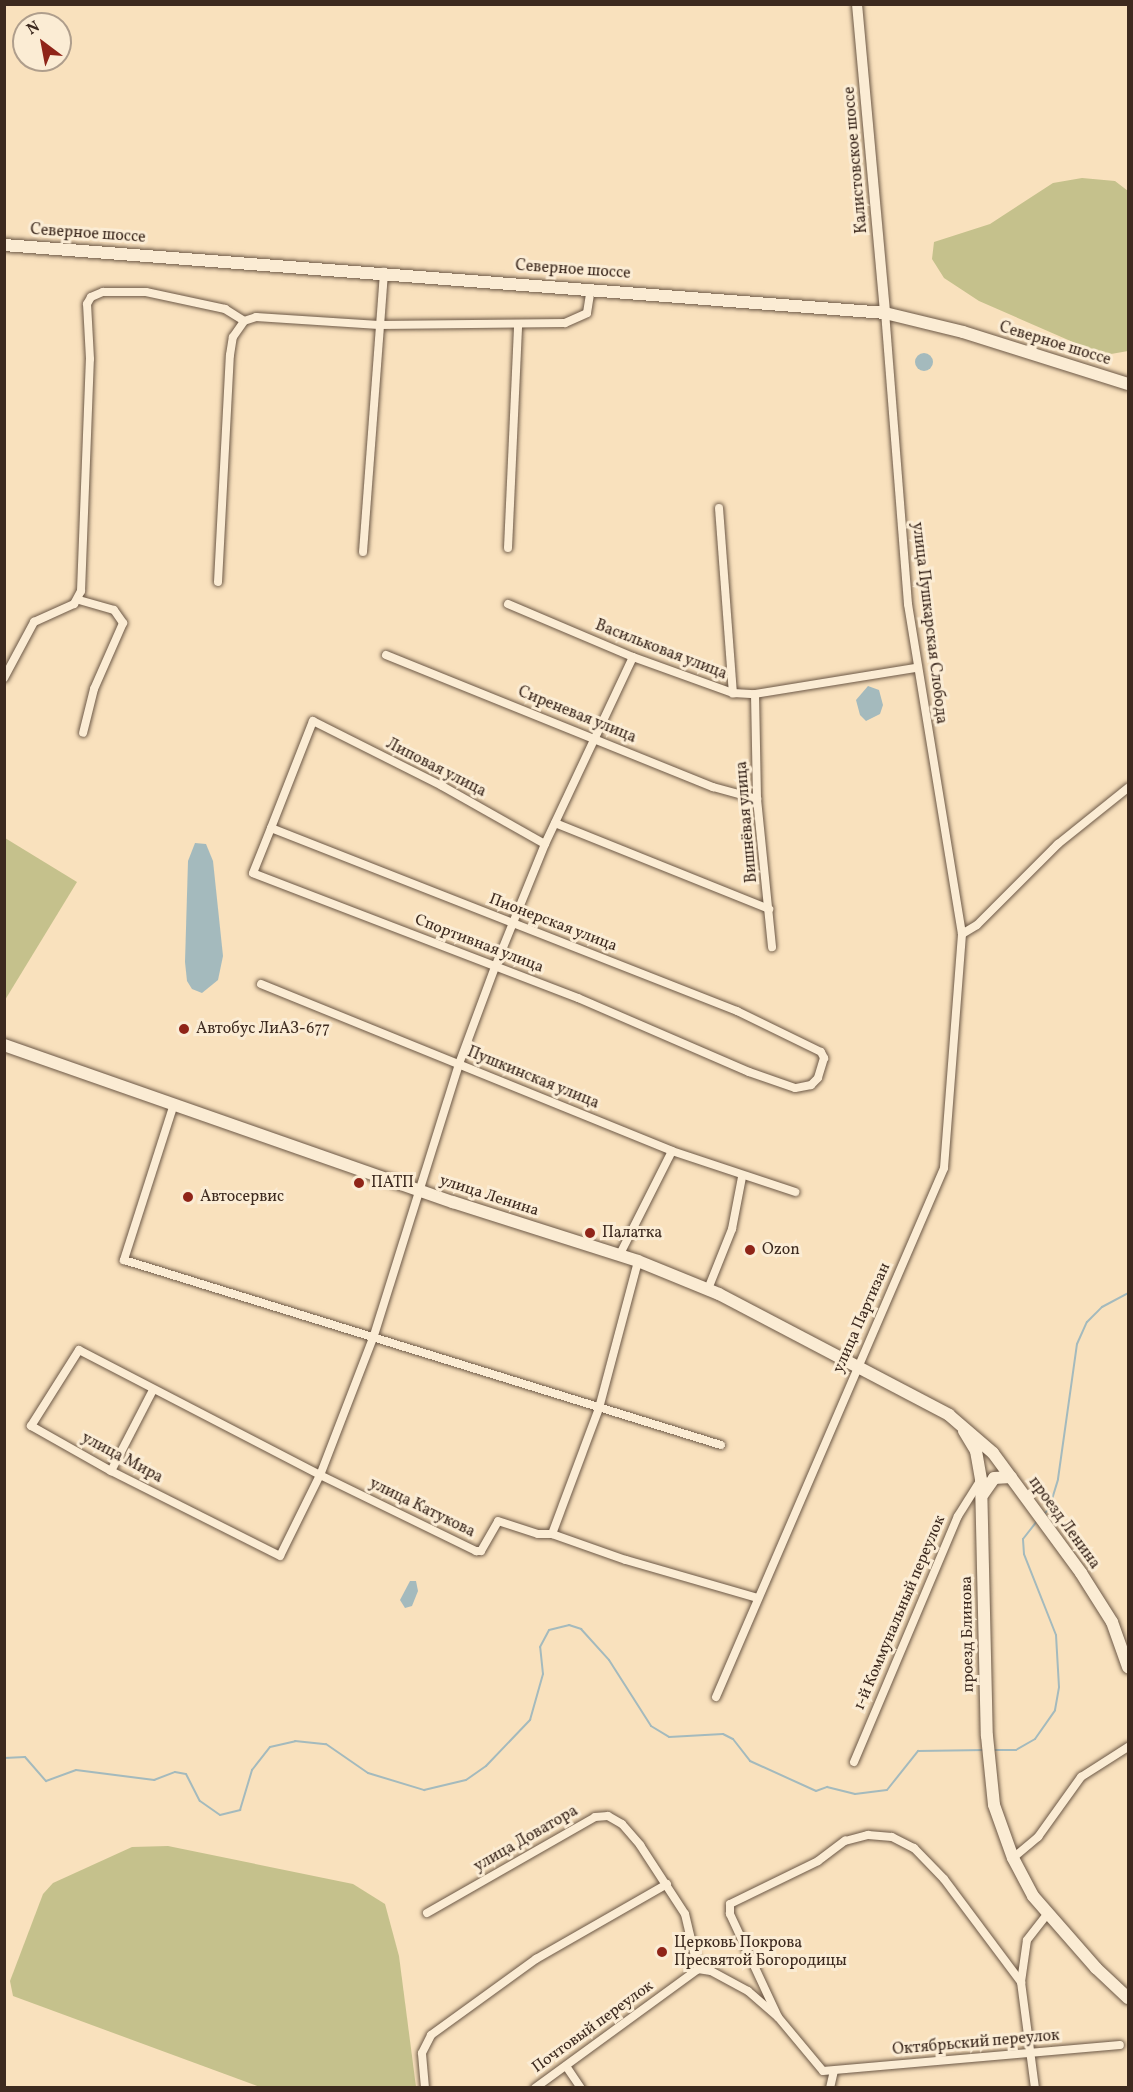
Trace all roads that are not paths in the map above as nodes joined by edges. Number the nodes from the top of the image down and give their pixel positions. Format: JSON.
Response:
{"nodes":[{"id":1,"x":856,"y":4,"type":"edge"},
{"id":2,"x":4,"y":245,"type":"edge"},
{"id":3,"x":384,"y":272,"type":"junction"},
{"id":4,"x":591,"y":288,"type":"junction"},
{"id":5,"x":885,"y":313,"type":"junction"},
{"id":6,"x":244,"y":321,"type":"junction"},
{"id":7,"x":518,"y":324,"type":"junction"},
{"id":8,"x":379,"y":325,"type":"junction"},
{"id":9,"x":1128,"y":384,"type":"edge"},
{"id":10,"x":719,"y":508,"type":"dead end"},
{"id":11,"x":508,"y":548,"type":"dead end"},
{"id":12,"x":363,"y":552,"type":"dead end"},
{"id":13,"x":218,"y":582,"type":"dead end"},
{"id":14,"x":79,"y":600,"type":"junction"},
{"id":15,"x":508,"y":604,"type":"dead end"},
{"id":16,"x":386,"y":655,"type":"dead end"},
{"id":17,"x":633,"y":657,"type":"junction"},
{"id":18,"x":916,"y":668,"type":"junction"},
{"id":19,"x":4,"y":678,"type":"edge"},
{"id":20,"x":733,"y":693,"type":"junction"},
{"id":21,"x":755,"y":694,"type":"junction"},
{"id":22,"x":313,"y":721,"type":"joint"},
{"id":23,"x":83,"y":733,"type":"dead end"},
{"id":24,"x":597,"y":739,"type":"junction"},
{"id":25,"x":1128,"y":788,"type":"edge"},
{"id":26,"x":757,"y":800,"type":"junction"},
{"id":27,"x":555,"y":823,"type":"junction"},
{"id":28,"x":271,"y":828,"type":"junction"},
{"id":29,"x":545,"y":844,"type":"junction"},
{"id":30,"x":770,"y":909,"type":"junction"},
{"id":31,"x":513,"y":923,"type":"junction"},
{"id":32,"x":962,"y":934,"type":"junction"},
{"id":33,"x":772,"y":947,"type":"dead end"},
{"id":34,"x":495,"y":967,"type":"junction"},
{"id":35,"x":261,"y":984,"type":"dead end"},
{"id":36,"x":4,"y":1045,"type":"edge"},
{"id":37,"x":821,"y":1052,"type":"joint"},
{"id":38,"x":459,"y":1064,"type":"junction"},
{"id":39,"x":173,"y":1107,"type":"junction"},
{"id":40,"x":672,"y":1151,"type":"junction"},
{"id":41,"x":742,"y":1177,"type":"junction"},
{"id":42,"x":421,"y":1192,"type":"junction"},
{"id":43,"x":795,"y":1192,"type":"dead end"},
{"id":44,"x":620,"y":1254,"type":"junction"},
{"id":45,"x":638,"y":1261,"type":"junction"},
{"id":46,"x":708,"y":1289,"type":"junction"},
{"id":47,"x":373,"y":1338,"type":"junction"},
{"id":48,"x":79,"y":1350,"type":"joint"},
{"id":49,"x":856,"y":1366,"type":"junction"},
{"id":50,"x":153,"y":1390,"type":"junction"},
{"id":51,"x":599,"y":1408,"type":"junction"},
{"id":52,"x":949,"y":1415,"type":"junction"},
{"id":53,"x":721,"y":1445,"type":"dead end"},
{"id":54,"x":111,"y":1471,"type":"junction"},
{"id":55,"x":320,"y":1475,"type":"junction"},
{"id":56,"x":1011,"y":1477,"type":"junction"},
{"id":57,"x":981,"y":1480,"type":"junction"},
{"id":58,"x":981,"y":1500,"type":"junction"},
{"id":59,"x":552,"y":1534,"type":"junction"},
{"id":60,"x":758,"y":1598,"type":"junction"},
{"id":61,"x":1128,"y":1667,"type":"edge"},
{"id":62,"x":716,"y":1697,"type":"dead end"},
{"id":63,"x":1128,"y":1747,"type":"edge"},
{"id":64,"x":854,"y":1762,"type":"dead end"},
{"id":65,"x":1013,"y":1858,"type":"junction"},
{"id":66,"x":667,"y":1884,"type":"junction"},
{"id":67,"x":427,"y":1914,"type":"dead end"},
{"id":68,"x":1047,"y":1914,"type":"junction"},
{"id":69,"x":698,"y":1969,"type":"junction"},
{"id":70,"x":1021,"y":1982,"type":"junction"},
{"id":71,"x":1128,"y":1998,"type":"edge"},
{"id":72,"x":778,"y":2017,"type":"junction"},
{"id":73,"x":1120,"y":2045,"type":"dead end"},
{"id":74,"x":1029,"y":2053,"type":"junction"},
{"id":75,"x":566,"y":2066,"type":"junction"},
{"id":76,"x":834,"y":2071,"type":"junction"},
{"id":77,"x":425,"y":2088,"type":"edge"},
{"id":78,"x":535,"y":2088,"type":"edge"},
{"id":79,"x":581,"y":2088,"type":"edge"},
{"id":80,"x":830,"y":2088,"type":"edge"},
{"id":81,"x":1035,"y":2088,"type":"edge"}],
"edges":[{"from":1,"to":5,"type":"street","name":"Калистовское шоссе"},
{"from":2,"to":3,"type":"main road","name":"Северное шоссе"},
{"from":3,"to":4,"type":"main road","name":"Северное шоссе"},
{"from":3,"to":8,"type":"street"},
{"from":4,"to":5,"type":"main road","name":"Северное шоссе"},
{"from":4,"to":7,"type":"street"},
{"from":5,"to":9,"type":"main road","name":"Северное шоссе"},
{"from":5,"to":18,"type":"street","name":"улица Пушкарская Слобода"},
{"from":6,"to":8,"type":"street"},
{"from":6,"to":13,"type":"street"},
{"from":6,"to":14,"type":"street"},
{"from":7,"to":8,"type":"street"},
{"from":7,"to":11,"type":"street"},
{"from":8,"to":12,"type":"street"},
{"from":10,"to":20,"type":"street"},
{"from":14,"to":19,"type":"street"},
{"from":14,"to":23,"type":"street"},
{"from":15,"to":17,"type":"street","name":"Васильковая улица"},
{"from":16,"to":24,"type":"street","name":"Сиреневая улица"},
{"from":17,"to":20,"type":"street","name":"Васильковая улица"},
{"from":17,"to":24,"type":"street"},
{"from":18,"to":21,"type":"street","name":"Васильковая улица"},
{"from":18,"to":32,"type":"street","name":"улица Пушкарская Слобода"},
{"from":20,"to":21,"type":"street","name":"Васильковая улица"},
{"from":21,"to":26,"type":"street","name":"Вишнёвая улица"},
{"from":22,"to":28,"type":"street","name":"Спортивная улица"},
{"from":22,"to":29,"type":"street","name":"Липовая улица"},
{"from":24,"to":26,"type":"street","name":"Сиреневая улица"},
{"from":24,"to":27,"type":"street"},
{"from":25,"to":32,"type":"street"},
{"from":26,"to":30,"type":"street","name":"Вишнёвая улица"},
{"from":27,"to":29,"type":"street"},
{"from":27,"to":30,"type":"street"},
{"from":28,"to":31,"type":"street","name":"Пионерская улица"},
{"from":28,"to":34,"type":"street","name":"Спортивная улица"},
{"from":29,"to":31,"type":"street"},
{"from":30,"to":33,"type":"street","name":"Вишнёвая улица"},
{"from":31,"to":34,"type":"street"},
{"from":31,"to":37,"type":"street","name":"Пионерская улица"},
{"from":32,"to":49,"type":"street","name":"улица Партизан"},
{"from":34,"to":37,"type":"street","name":"Спортивная улица"},
{"from":34,"to":38,"type":"street"},
{"from":35,"to":38,"type":"street","name":"Пушкинская улица"},
{"from":36,"to":39,"type":"main road","name":"улица Ленина"},
{"from":38,"to":40,"type":"street","name":"Пушкинская улица"},
{"from":38,"to":42,"type":"street"},
{"from":39,"to":42,"type":"main road","name":"улица Ленина"},
{"from":39,"to":47,"type":"street"},
{"from":40,"to":41,"type":"street","name":"Пушкинская улица"},
{"from":40,"to":44,"type":"street"},
{"from":41,"to":43,"type":"street","name":"Пушкинская улица"},
{"from":41,"to":46,"type":"street"},
{"from":42,"to":44,"type":"main road","name":"улица Ленина"},
{"from":42,"to":47,"type":"street"},
{"from":44,"to":45,"type":"main road","name":"улица Ленина"},
{"from":45,"to":46,"type":"main road","name":"улица Ленина"},
{"from":45,"to":51,"type":"street"},
{"from":46,"to":49,"type":"main road","name":"улица Ленина"},
{"from":47,"to":51,"type":"street"},
{"from":47,"to":55,"type":"street"},
{"from":48,"to":50,"type":"street","name":"улица Катукова"},
{"from":48,"to":54,"type":"street","name":"улица Мира"},
{"from":49,"to":52,"type":"main road","name":"улица Ленина"},
{"from":49,"to":60,"type":"street","name":"улица Партизан"},
{"from":50,"to":54,"type":"street"},
{"from":50,"to":55,"type":"street","name":"улица Катукова"},
{"from":51,"to":53,"type":"street"},
{"from":51,"to":59,"type":"street"},
{"from":52,"to":56,"type":"main road","name":"проезд Ленина"},
{"from":52,"to":57,"type":"main road","name":"проезд Блинова"},
{"from":54,"to":55,"type":"street","name":"улица Мира"},
{"from":55,"to":59,"type":"street","name":"улица Катукова"},
{"from":56,"to":58,"type":"main road"},
{"from":56,"to":61,"type":"main road","name":"проезд Ленина"},
{"from":57,"to":58,"type":"main road","name":"проезд Блинова"},
{"from":57,"to":64,"type":"street","name":"1-й Коммунальный переулок"},
{"from":58,"to":65,"type":"main road","name":"проезд Блинова"},
{"from":59,"to":60,"type":"street","name":"улица Катукова"},
{"from":60,"to":62,"type":"street","name":"улица Партизан"},
{"from":63,"to":65,"type":"street"},
{"from":65,"to":68,"type":"main road","name":"проезд Блинова"},
{"from":66,"to":67,"type":"street","name":"улица Доватора"},
{"from":66,"to":69,"type":"street","name":"улица Доватора"},
{"from":66,"to":77,"type":"street"},
{"from":68,"to":70,"type":"street"},
{"from":68,"to":71,"type":"main road","name":"проезд Блинова"},
{"from":69,"to":72,"type":"street"},
{"from":69,"to":75,"type":"street","name":"Почтовый переулок"},
{"from":70,"to":72,"type":"street"},
{"from":70,"to":74,"type":"street"},
{"from":72,"to":76,"type":"street"},
{"from":73,"to":74,"type":"street","name":"Октябрьский переулок"},
{"from":74,"to":76,"type":"street","name":"Октябрьский переулок"},
{"from":74,"to":81,"type":"street"},
{"from":75,"to":78,"type":"street","name":"Почтовый переулок"},
{"from":75,"to":79,"type":"street"},
{"from":76,"to":80,"type":"street"}]}
